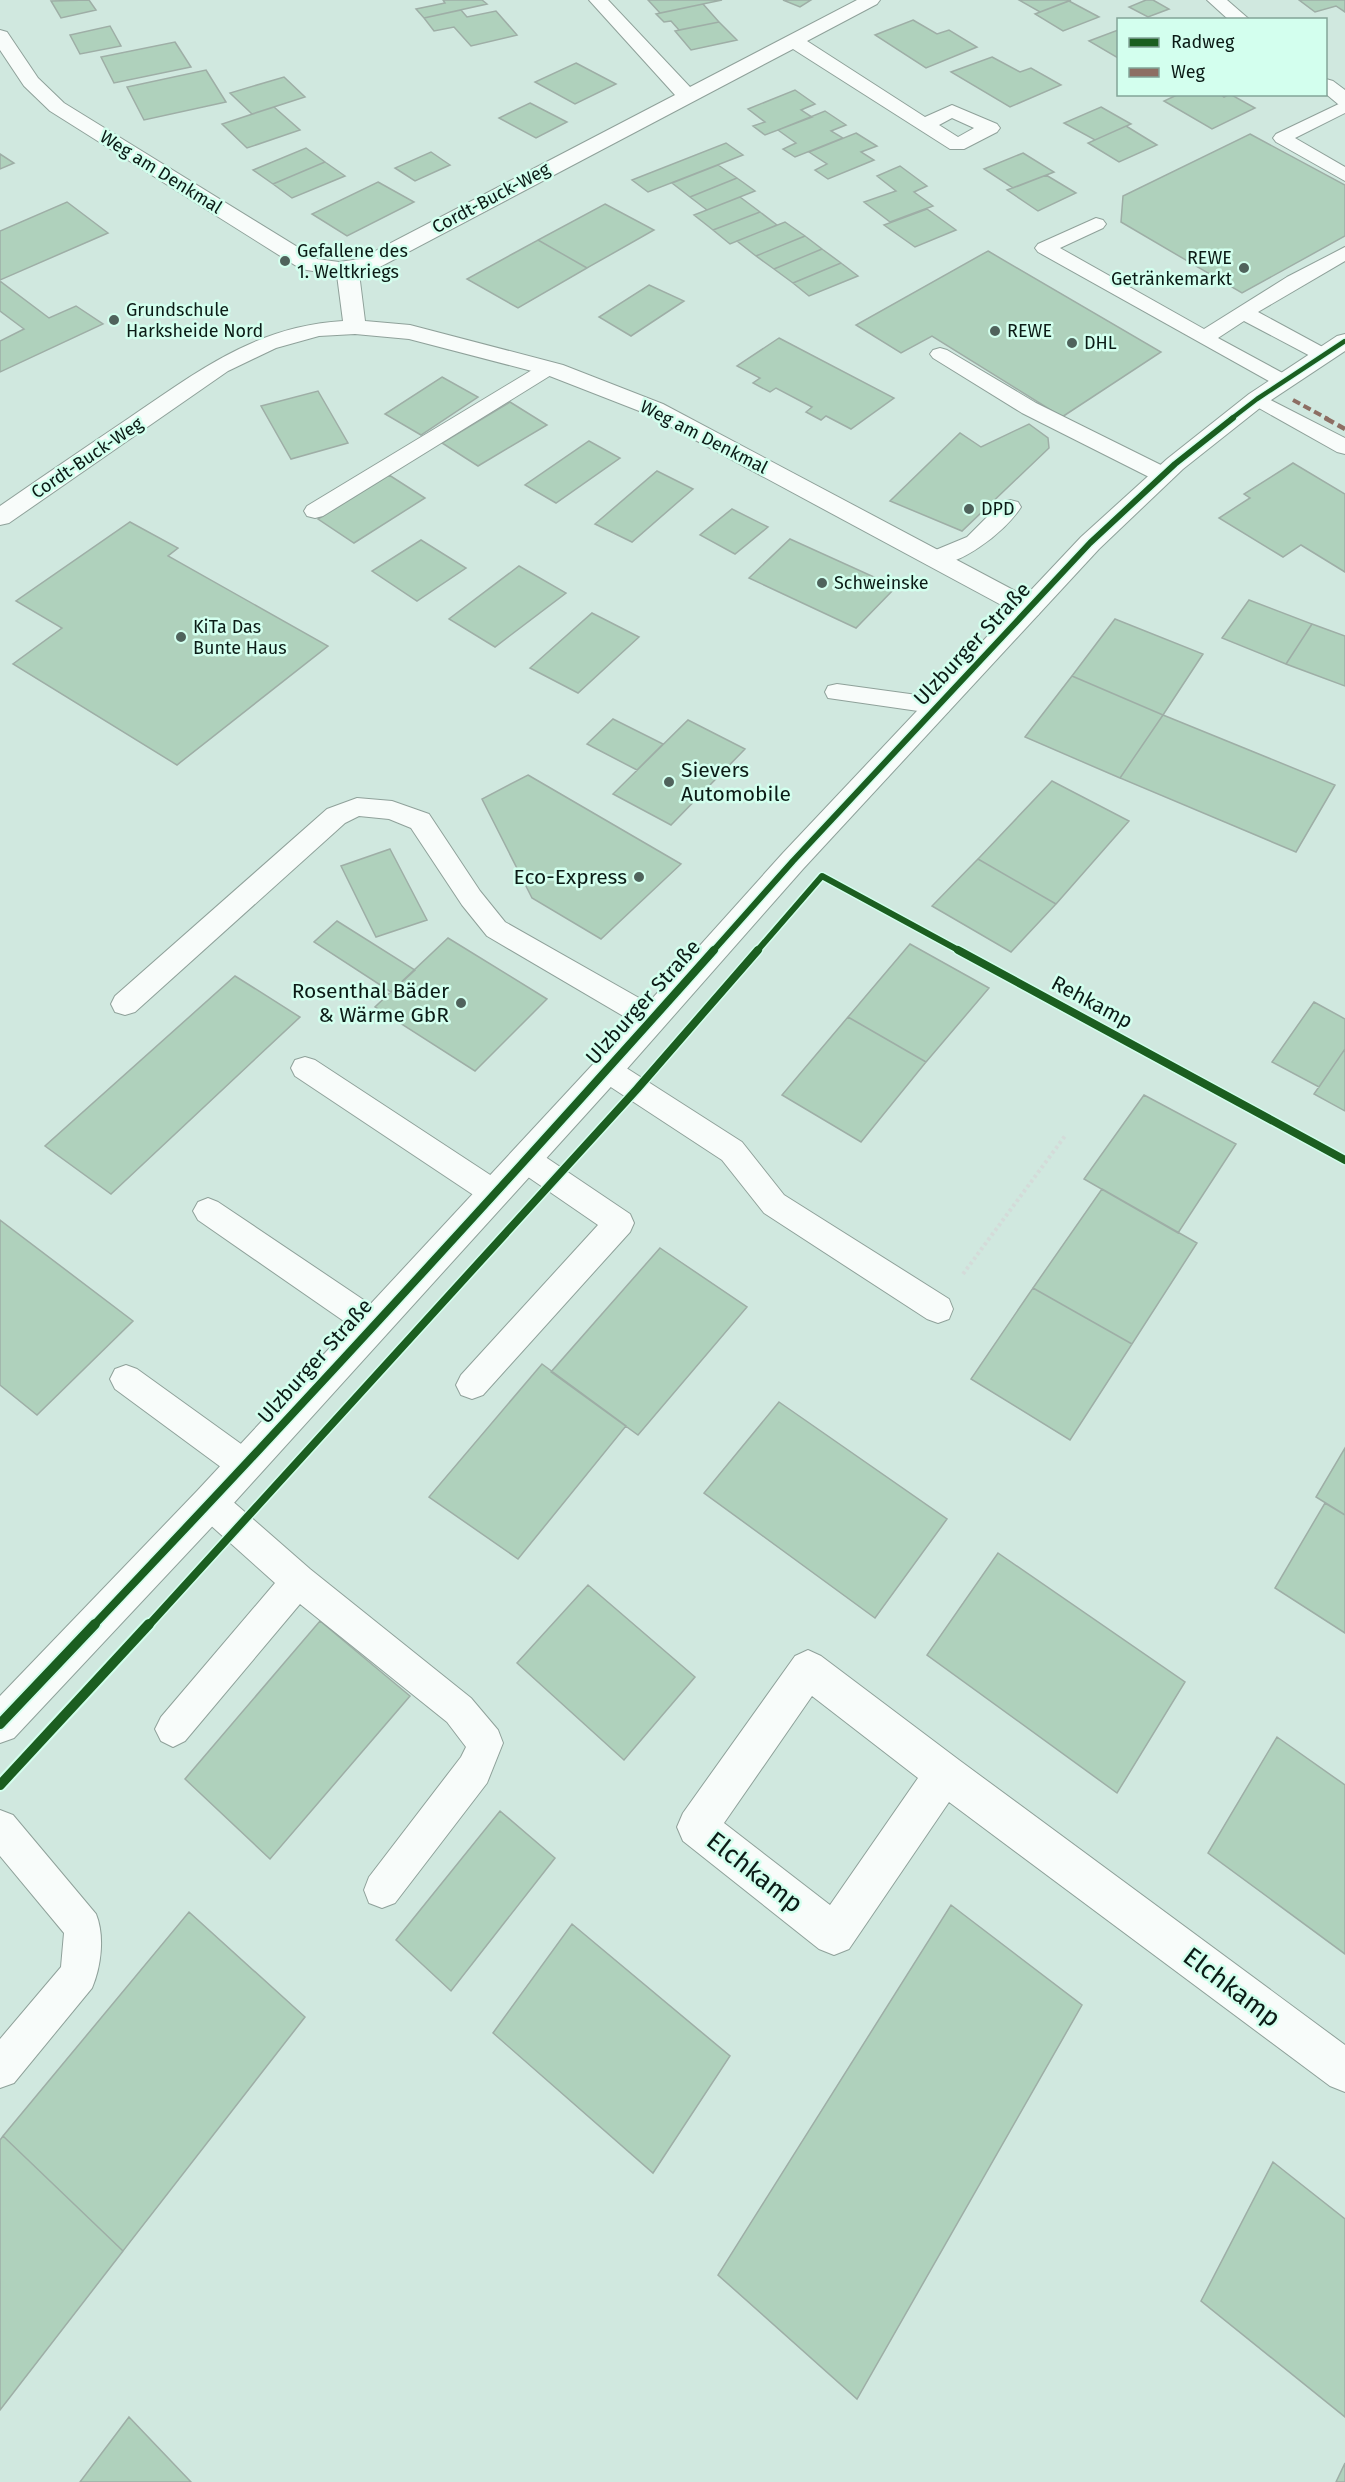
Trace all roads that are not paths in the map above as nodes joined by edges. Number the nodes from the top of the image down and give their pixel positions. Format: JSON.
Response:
{"nodes":[{"id":1,"x":598,"y":0,"type":"edge"},
{"id":2,"x":871,"y":0,"type":"edge"},
{"id":3,"x":1216,"y":0,"type":"edge"},
{"id":4,"x":1238,"y":18,"type":"edge"},
{"id":5,"x":0,"y":36,"type":"edge"},
{"id":6,"x":792,"y":40,"type":"junction"},
{"id":7,"x":1327,"y":86,"type":"edge"},
{"id":8,"x":686,"y":96,"type":"junction"},
{"id":9,"x":1345,"y":100,"type":"edge"},
{"id":10,"x":1345,"y":106,"type":"edge"},
{"id":11,"x":924,"y":125,"type":"dead end"},
{"id":12,"x":1345,"y":175,"type":"edge"},
{"id":13,"x":1096,"y":224,"type":"dead end"},
{"id":14,"x":1345,"y":253,"type":"edge"},
{"id":15,"x":348,"y":270,"type":"junction"},
{"id":16,"x":1244,"y":313,"type":"junction"},
{"id":17,"x":356,"y":327,"type":"junction"},
{"id":18,"x":1204,"y":338,"type":"junction"},
{"id":19,"x":1334,"y":348,"type":"edge"},
{"id":20,"x":940,"y":354,"type":"dead end"},
{"id":21,"x":549,"y":368,"type":"junction"},
{"id":22,"x":1283,"y":381,"type":"junction"},
{"id":23,"x":1257,"y":399,"type":"junction"},
{"id":24,"x":1345,"y":447,"type":"edge"},
{"id":25,"x":1163,"y":475,"type":"junction"},
{"id":26,"x":1010,"y":507,"type":"dead end"},
{"id":27,"x":315,"y":511,"type":"dead end"},
{"id":28,"x":0,"y":517,"type":"edge"},
{"id":29,"x":934,"y":559,"type":"junction"},
{"id":30,"x":1029,"y":609,"type":"junction"},
{"id":31,"x":837,"y":692,"type":"dead end"},
{"id":32,"x":939,"y":706,"type":"junction"},
{"id":33,"x":125,"y":1004,"type":"dead end"},
{"id":34,"x":652,"y":1019,"type":"junction"},
{"id":35,"x":305,"y":1068,"type":"dead end"},
{"id":36,"x":607,"y":1070,"type":"junction"},
{"id":37,"x":525,"y":1159,"type":"junction"},
{"id":38,"x":494,"y":1193,"type":"junction"},
{"id":39,"x":208,"y":1211,"type":"dead end"},
{"id":40,"x":938,"y":1309,"type":"road end"},
{"id":41,"x":372,"y":1323,"type":"junction"},
{"id":42,"x":126,"y":1379,"type":"dead end"},
{"id":43,"x":472,"y":1385,"type":"dead end"},
{"id":44,"x":244,"y":1465,"type":"junction"},
{"id":45,"x":210,"y":1503,"type":"junction"},
{"id":46,"x":298,"y":1581,"type":"junction"},
{"id":47,"x":0,"y":1724,"type":"edge"},
{"id":48,"x":173,"y":1729,"type":"dead end"},
{"id":49,"x":945,"y":1774,"type":"junction"},
{"id":50,"x":0,"y":1828,"type":"edge"},
{"id":51,"x":382,"y":1890,"type":"dead end"},
{"id":52,"x":0,"y":2069,"type":"edge"},
{"id":53,"x":1345,"y":2071,"type":"edge"}],
"edges":[{"from":1,"to":8,"type":"street"},
{"from":2,"to":6,"type":"street","name":"Cordt-Buck-Weg"},
{"from":3,"to":4,"type":"street"},
{"from":5,"to":15,"type":"street","name":"Weg am Denkmal"},
{"from":6,"to":8,"type":"street","name":"Cordt-Buck-Weg"},
{"from":6,"to":11,"type":"street"},
{"from":7,"to":9,"type":"street"},
{"from":8,"to":15,"type":"street","name":"Cordt-Buck-Weg"},
{"from":10,"to":12,"type":"lane"},
{"from":13,"to":18,"type":"lane"},
{"from":14,"to":16,"type":"lane"},
{"from":15,"to":17,"type":"street"},
{"from":16,"to":18,"type":"lane"},
{"from":16,"to":19,"type":"lane"},
{"from":17,"to":21,"type":"street","name":"Weg am Denkmal"},
{"from":17,"to":28,"type":"street","name":"Cordt-Buck-Weg"},
{"from":18,"to":22,"type":"lane"},
{"from":19,"to":22,"type":"street","name":"Ulzburger Straße"},
{"from":20,"to":25,"type":"lane"},
{"from":21,"to":27,"type":"lane"},
{"from":21,"to":29,"type":"street","name":"Weg am Denkmal"},
{"from":22,"to":23,"type":"street","name":"Ulzburger Straße"},
{"from":23,"to":24,"type":"lane"},
{"from":23,"to":25,"type":"street","name":"Ulzburger Straße"},
{"from":25,"to":30,"type":"street","name":"Ulzburger Straße"},
{"from":26,"to":29,"type":"lane"},
{"from":29,"to":30,"type":"street","name":"Weg am Denkmal"},
{"from":30,"to":32,"type":"street","name":"Ulzburger Straße"},
{"from":31,"to":32,"type":"lane"},
{"from":32,"to":34,"type":"street","name":"Ulzburger Straße"},
{"from":33,"to":34,"type":"lane"},
{"from":34,"to":36,"type":"street","name":"Ulzburger Straße"},
{"from":35,"to":38,"type":"lane"},
{"from":36,"to":37,"type":"street","name":"Ulzburger Straße"},
{"from":36,"to":40,"type":"lane"},
{"from":37,"to":38,"type":"street","name":"Ulzburger Straße"},
{"from":37,"to":43,"type":"lane"},
{"from":38,"to":41,"type":"street","name":"Ulzburger Straße"},
{"from":39,"to":41,"type":"lane"},
{"from":41,"to":44,"type":"street","name":"Ulzburger Straße"},
{"from":42,"to":44,"type":"lane"},
{"from":44,"to":45,"type":"street","name":"Ulzburger Straße"},
{"from":45,"to":46,"type":"lane"},
{"from":45,"to":47,"type":"street","name":"Ulzburger Straße"},
{"from":46,"to":48,"type":"lane"},
{"from":46,"to":51,"type":"lane"},
{"from":49,"to":49,"type":"street","name":"Elchkamp"},
{"from":49,"to":53,"type":"street","name":"Elchkamp"},
{"from":50,"to":52,"type":"lane"}]}
